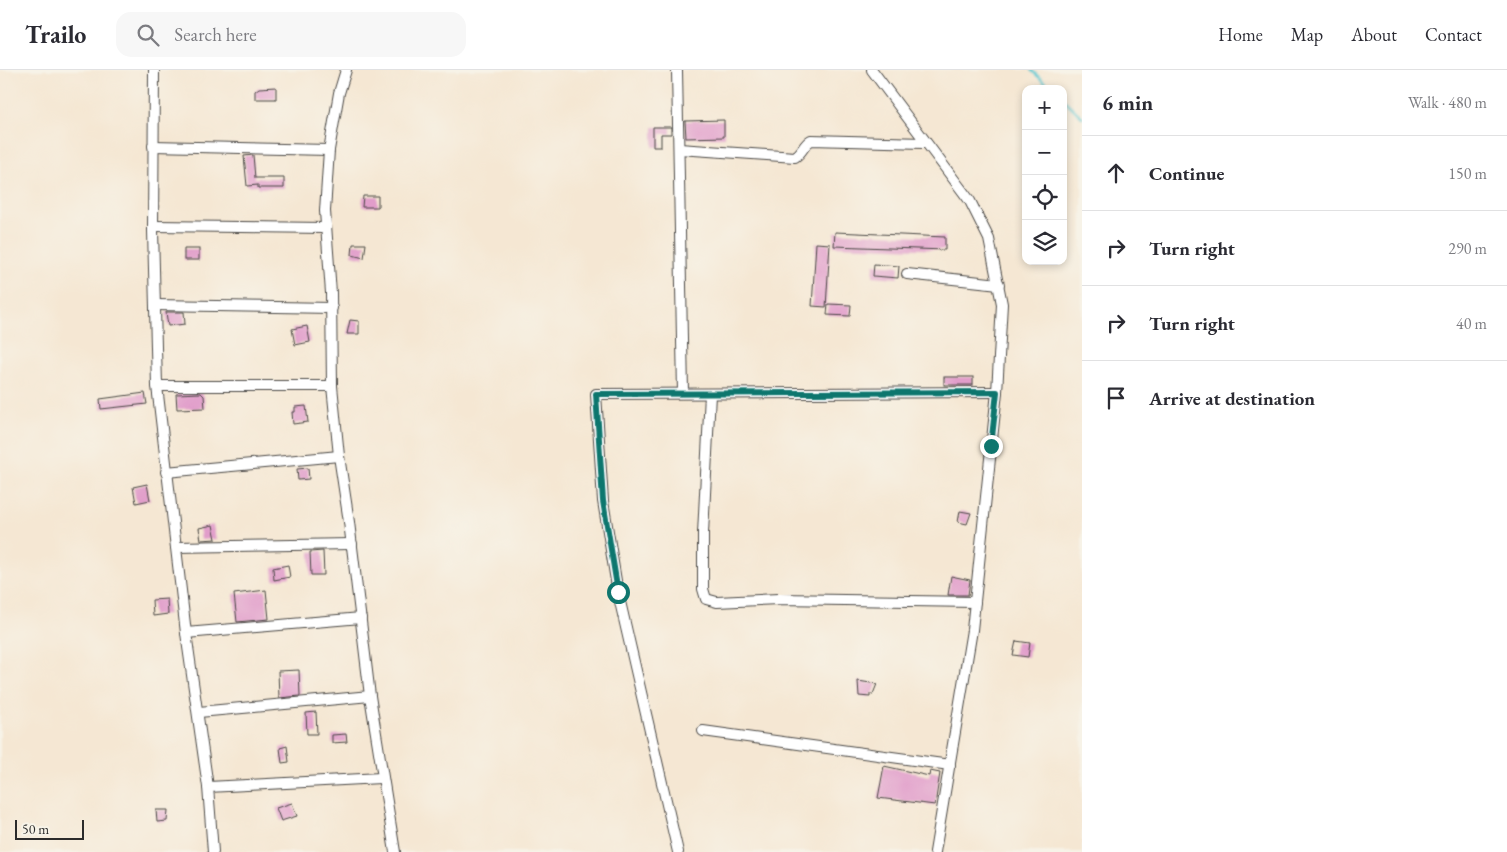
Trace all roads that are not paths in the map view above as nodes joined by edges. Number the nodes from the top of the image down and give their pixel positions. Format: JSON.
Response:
{"nodes":[{"id":1,"x":154,"y":70,"type":"edge"},
{"id":2,"x":346,"y":70,"type":"edge"},
{"id":3,"x":676,"y":70,"type":"edge"},
{"id":4,"x":872,"y":70,"type":"edge"},
{"id":5,"x":924,"y":143,"type":"junction"},
{"id":6,"x":153,"y":146,"type":"junction"},
{"id":7,"x":329,"y":150,"type":"junction"},
{"id":8,"x":679,"y":150,"type":"junction"},
{"id":9,"x":153,"y":226,"type":"junction"},
{"id":10,"x":325,"y":228,"type":"junction"},
{"id":11,"x":907,"y":274,"type":"dead end"},
{"id":12,"x":999,"y":284,"type":"junction"},
{"id":13,"x":155,"y":305,"type":"junction"},
{"id":14,"x":332,"y":308,"type":"junction"},
{"id":15,"x":157,"y":386,"type":"junction"},
{"id":16,"x":332,"y":386,"type":"junction"},
{"id":17,"x":997,"y":392,"type":"junction"},
{"id":18,"x":683,"y":394,"type":"junction"},
{"id":19,"x":710,"y":394,"type":"junction"},
{"id":20,"x":339,"y":456,"type":"junction"},
{"id":21,"x":166,"y":472,"type":"junction"},
{"id":22,"x":352,"y":544,"type":"junction"},
{"id":23,"x":176,"y":547,"type":"junction"},
{"id":24,"x":975,"y":602,"type":"junction"},
{"id":25,"x":361,"y":618,"type":"junction"},
{"id":26,"x":186,"y":633,"type":"junction"},
{"id":27,"x":370,"y":696,"type":"junction"},
{"id":28,"x":199,"y":712,"type":"junction"},
{"id":29,"x":703,"y":731,"type":"dead end"},
{"id":30,"x":950,"y":765,"type":"junction"},
{"id":31,"x":382,"y":778,"type":"junction"},
{"id":32,"x":208,"y":787,"type":"junction"},
{"id":33,"x":213,"y":852,"type":"edge"},
{"id":34,"x":395,"y":852,"type":"edge"},
{"id":35,"x":678,"y":852,"type":"edge"},
{"id":36,"x":935,"y":852,"type":"edge"}],
"edges":[{"from":1,"to":6,"type":"street"},
{"from":2,"to":7,"type":"street"},
{"from":3,"to":8,"type":"street"},
{"from":4,"to":5,"type":"street"},
{"from":5,"to":8,"type":"street"},
{"from":5,"to":12,"type":"street"},
{"from":6,"to":7,"type":"street"},
{"from":6,"to":9,"type":"street"},
{"from":7,"to":10,"type":"street"},
{"from":8,"to":18,"type":"street"},
{"from":9,"to":10,"type":"street"},
{"from":9,"to":13,"type":"street"},
{"from":10,"to":14,"type":"street"},
{"from":11,"to":12,"type":"street"},
{"from":12,"to":17,"type":"street"},
{"from":13,"to":14,"type":"street"},
{"from":13,"to":15,"type":"street"},
{"from":14,"to":16,"type":"street"},
{"from":15,"to":16,"type":"street"},
{"from":15,"to":21,"type":"street"},
{"from":16,"to":20,"type":"street"},
{"from":17,"to":19,"type":"street"},
{"from":17,"to":24,"type":"street"},
{"from":18,"to":19,"type":"street"},
{"from":18,"to":35,"type":"street"},
{"from":19,"to":24,"type":"street"},
{"from":20,"to":21,"type":"street"},
{"from":20,"to":22,"type":"street"},
{"from":21,"to":23,"type":"street"},
{"from":22,"to":23,"type":"street"},
{"from":22,"to":25,"type":"street"},
{"from":23,"to":26,"type":"street"},
{"from":24,"to":30,"type":"street"},
{"from":25,"to":26,"type":"street"},
{"from":25,"to":27,"type":"street"},
{"from":26,"to":28,"type":"street"},
{"from":27,"to":28,"type":"street"},
{"from":27,"to":31,"type":"street"},
{"from":28,"to":32,"type":"street"},
{"from":29,"to":30,"type":"street"},
{"from":30,"to":36,"type":"street"},
{"from":31,"to":32,"type":"street"},
{"from":31,"to":34,"type":"street"},
{"from":32,"to":33,"type":"street"}]}
